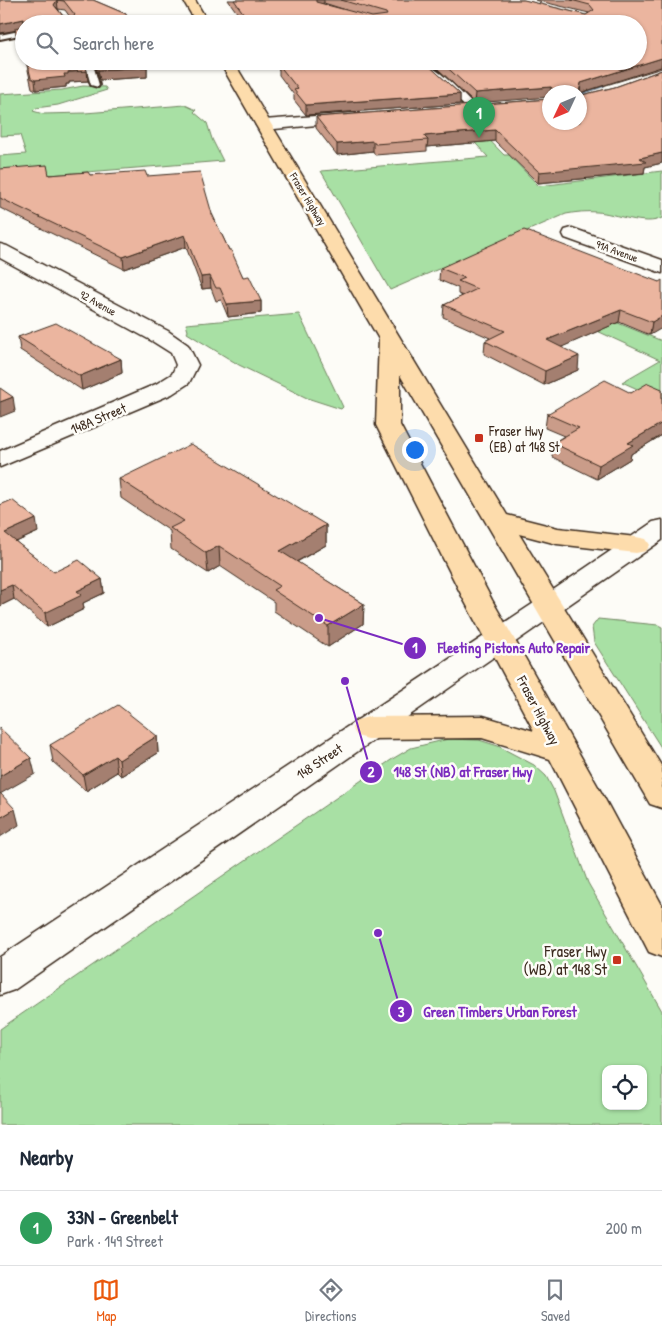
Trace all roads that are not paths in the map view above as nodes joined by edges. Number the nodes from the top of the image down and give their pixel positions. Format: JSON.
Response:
{"nodes":[{"id":1,"x":189,"y":0,"type":"edge"},
{"id":2,"x":198,"y":15,"type":"edge"},
{"id":3,"x":15,"y":34,"type":"edge"},
{"id":4,"x":0,"y":38,"type":"edge"},
{"id":5,"x":91,"y":70,"type":"edge"},
{"id":6,"x":231,"y":70,"type":"edge"},
{"id":7,"x":431,"y":70,"type":"edge"},
{"id":8,"x":95,"y":85,"type":"dead end"},
{"id":9,"x":488,"y":107,"type":"edge"},
{"id":10,"x":472,"y":108,"type":"junction"},
{"id":11,"x":452,"y":110,"type":"edge"},
{"id":12,"x":365,"y":117,"type":"edge"},
{"id":13,"x":264,"y":125,"type":"junction"},
{"id":14,"x":572,"y":234,"type":"dead end"},
{"id":15,"x":0,"y":250,"type":"edge"},
{"id":16,"x":662,"y":267,"type":"edge"},
{"id":17,"x":390,"y":336,"type":"junction"},
{"id":18,"x":187,"y":365,"type":"joint"},
{"id":19,"x":0,"y":460,"type":"edge"},
{"id":20,"x":496,"y":520,"type":"junction"},
{"id":21,"x":662,"y":528,"type":"edge"},
{"id":22,"x":636,"y":545,"type":"junction"},
{"id":23,"x":547,"y":607,"type":"junction"},
{"id":24,"x":500,"y":638,"type":"junction"},
{"id":25,"x":368,"y":728,"type":"junction"},
{"id":26,"x":561,"y":750,"type":"junction"},
{"id":27,"x":662,"y":795,"type":"edge"},
{"id":28,"x":662,"y":941,"type":"edge"},
{"id":29,"x":0,"y":978,"type":"edge"}],
"edges":[{"from":1,"to":2,"type":"main road"},
{"from":3,"to":4,"type":"lane"},
{"from":5,"to":8,"type":"lane"},
{"from":6,"to":13,"type":"main road","name":"Fraser Highway"},
{"from":7,"to":10,"type":"lane"},
{"from":9,"to":10,"type":"street"},
{"from":10,"to":11,"type":"street"},
{"from":12,"to":13,"type":"street"},
{"from":13,"to":17,"type":"main road","name":"Fraser Highway"},
{"from":14,"to":16,"type":"street","name":"91A Avenue"},
{"from":15,"to":18,"type":"street","name":"92 Avenue"},
{"from":17,"to":20,"type":"main road","name":"Fraser Highway"},
{"from":17,"to":24,"type":"main road","name":"Fraser Highway"},
{"from":18,"to":19,"type":"street","name":"148A Street"},
{"from":20,"to":22,"type":"main road"},
{"from":20,"to":23,"type":"main road","name":"Fraser Highway"},
{"from":21,"to":22,"type":"street","name":"148 Street"},
{"from":22,"to":23,"type":"street","name":"148 Street"},
{"from":23,"to":24,"type":"street","name":"148 Street"},
{"from":23,"to":27,"type":"main road","name":"Fraser Highway"},
{"from":24,"to":25,"type":"street","name":"148 Street"},
{"from":24,"to":26,"type":"main road","name":"Fraser Highway"},
{"from":25,"to":26,"type":"main road"},
{"from":25,"to":29,"type":"street","name":"148 Street"},
{"from":26,"to":28,"type":"main road","name":"Fraser Highway"}]}
